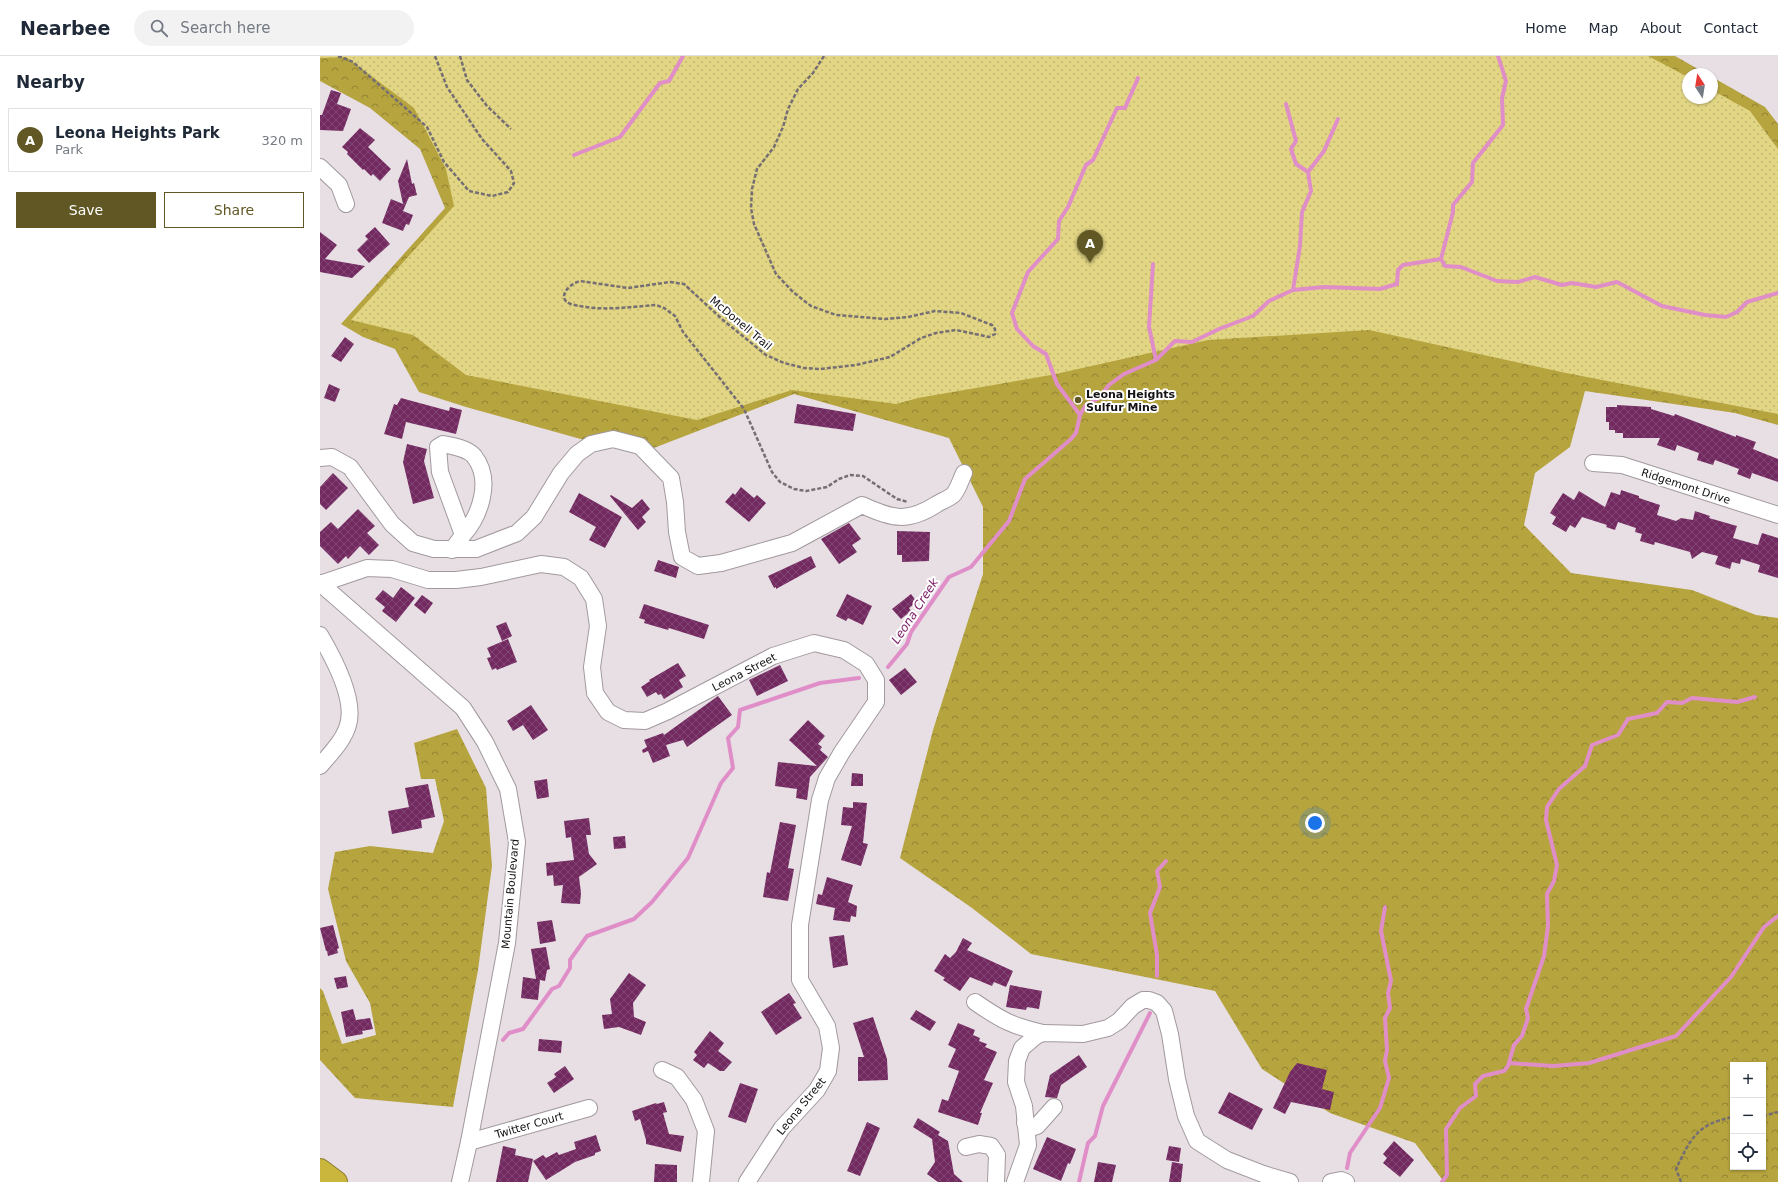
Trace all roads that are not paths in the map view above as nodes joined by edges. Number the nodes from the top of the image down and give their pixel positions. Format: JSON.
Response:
{"nodes":[{"id":1,"x":320,"y":167,"type":"edge"},
{"id":2,"x":346,"y":204,"type":"dead end"},
{"id":3,"x":320,"y":458,"type":"edge"},
{"id":4,"x":1593,"y":463,"type":"dead end"},
{"id":5,"x":964,"y":473,"type":"dead end"},
{"id":6,"x":1778,"y":515,"type":"edge"},
{"id":7,"x":463,"y":536,"type":"junction"},
{"id":8,"x":452,"y":550,"type":"junction"},
{"id":9,"x":320,"y":583,"type":"edge"},
{"id":10,"x":320,"y":635,"type":"edge"},
{"id":11,"x":320,"y":766,"type":"edge"},
{"id":12,"x":975,"y":1002,"type":"dead end"},
{"id":13,"x":1043,"y":1033,"type":"junction"},
{"id":14,"x":662,"y":1070,"type":"dead end"},
{"id":15,"x":1054,"y":1107,"type":"dead end"},
{"id":16,"x":589,"y":1108,"type":"dead end"},
{"id":17,"x":1025,"y":1123,"type":"junction"},
{"id":18,"x":469,"y":1142,"type":"junction"},
{"id":19,"x":966,"y":1146,"type":"dead end"},
{"id":20,"x":320,"y":1170,"type":"edge"},
{"id":21,"x":336,"y":1182,"type":"edge"},
{"id":22,"x":460,"y":1182,"type":"edge"},
{"id":23,"x":701,"y":1182,"type":"edge"},
{"id":24,"x":747,"y":1182,"type":"edge"},
{"id":25,"x":996,"y":1182,"type":"edge"},
{"id":26,"x":1015,"y":1182,"type":"edge"},
{"id":27,"x":1290,"y":1182,"type":"edge"},
{"id":28,"x":1331,"y":1182,"type":"edge"},
{"id":29,"x":1346,"y":1182,"type":"edge"}],
"edges":[{"from":1,"to":2,"type":"street"},
{"from":3,"to":8,"type":"street"},
{"from":4,"to":6,"type":"street","name":"Ridgemont Drive"},
{"from":5,"to":8,"type":"street"},
{"from":7,"to":7,"type":"street"},
{"from":7,"to":8,"type":"street"},
{"from":9,"to":18,"type":"street","name":"Mountain Boulevard"},
{"from":9,"to":24,"type":"street","name":"Leona Street"},
{"from":10,"to":11,"type":"street"},
{"from":12,"to":13,"type":"street"},
{"from":13,"to":17,"type":"street"},
{"from":13,"to":27,"type":"street"},
{"from":14,"to":23,"type":"street"},
{"from":15,"to":17,"type":"street"},
{"from":16,"to":18,"type":"street","name":"Twitter Court"},
{"from":17,"to":26,"type":"street"},
{"from":18,"to":22,"type":"street","name":"Mountain Boulevard"},
{"from":19,"to":25,"type":"street"},
{"from":20,"to":21,"type":"highway"},
{"from":28,"to":29,"type":"street"}]}
